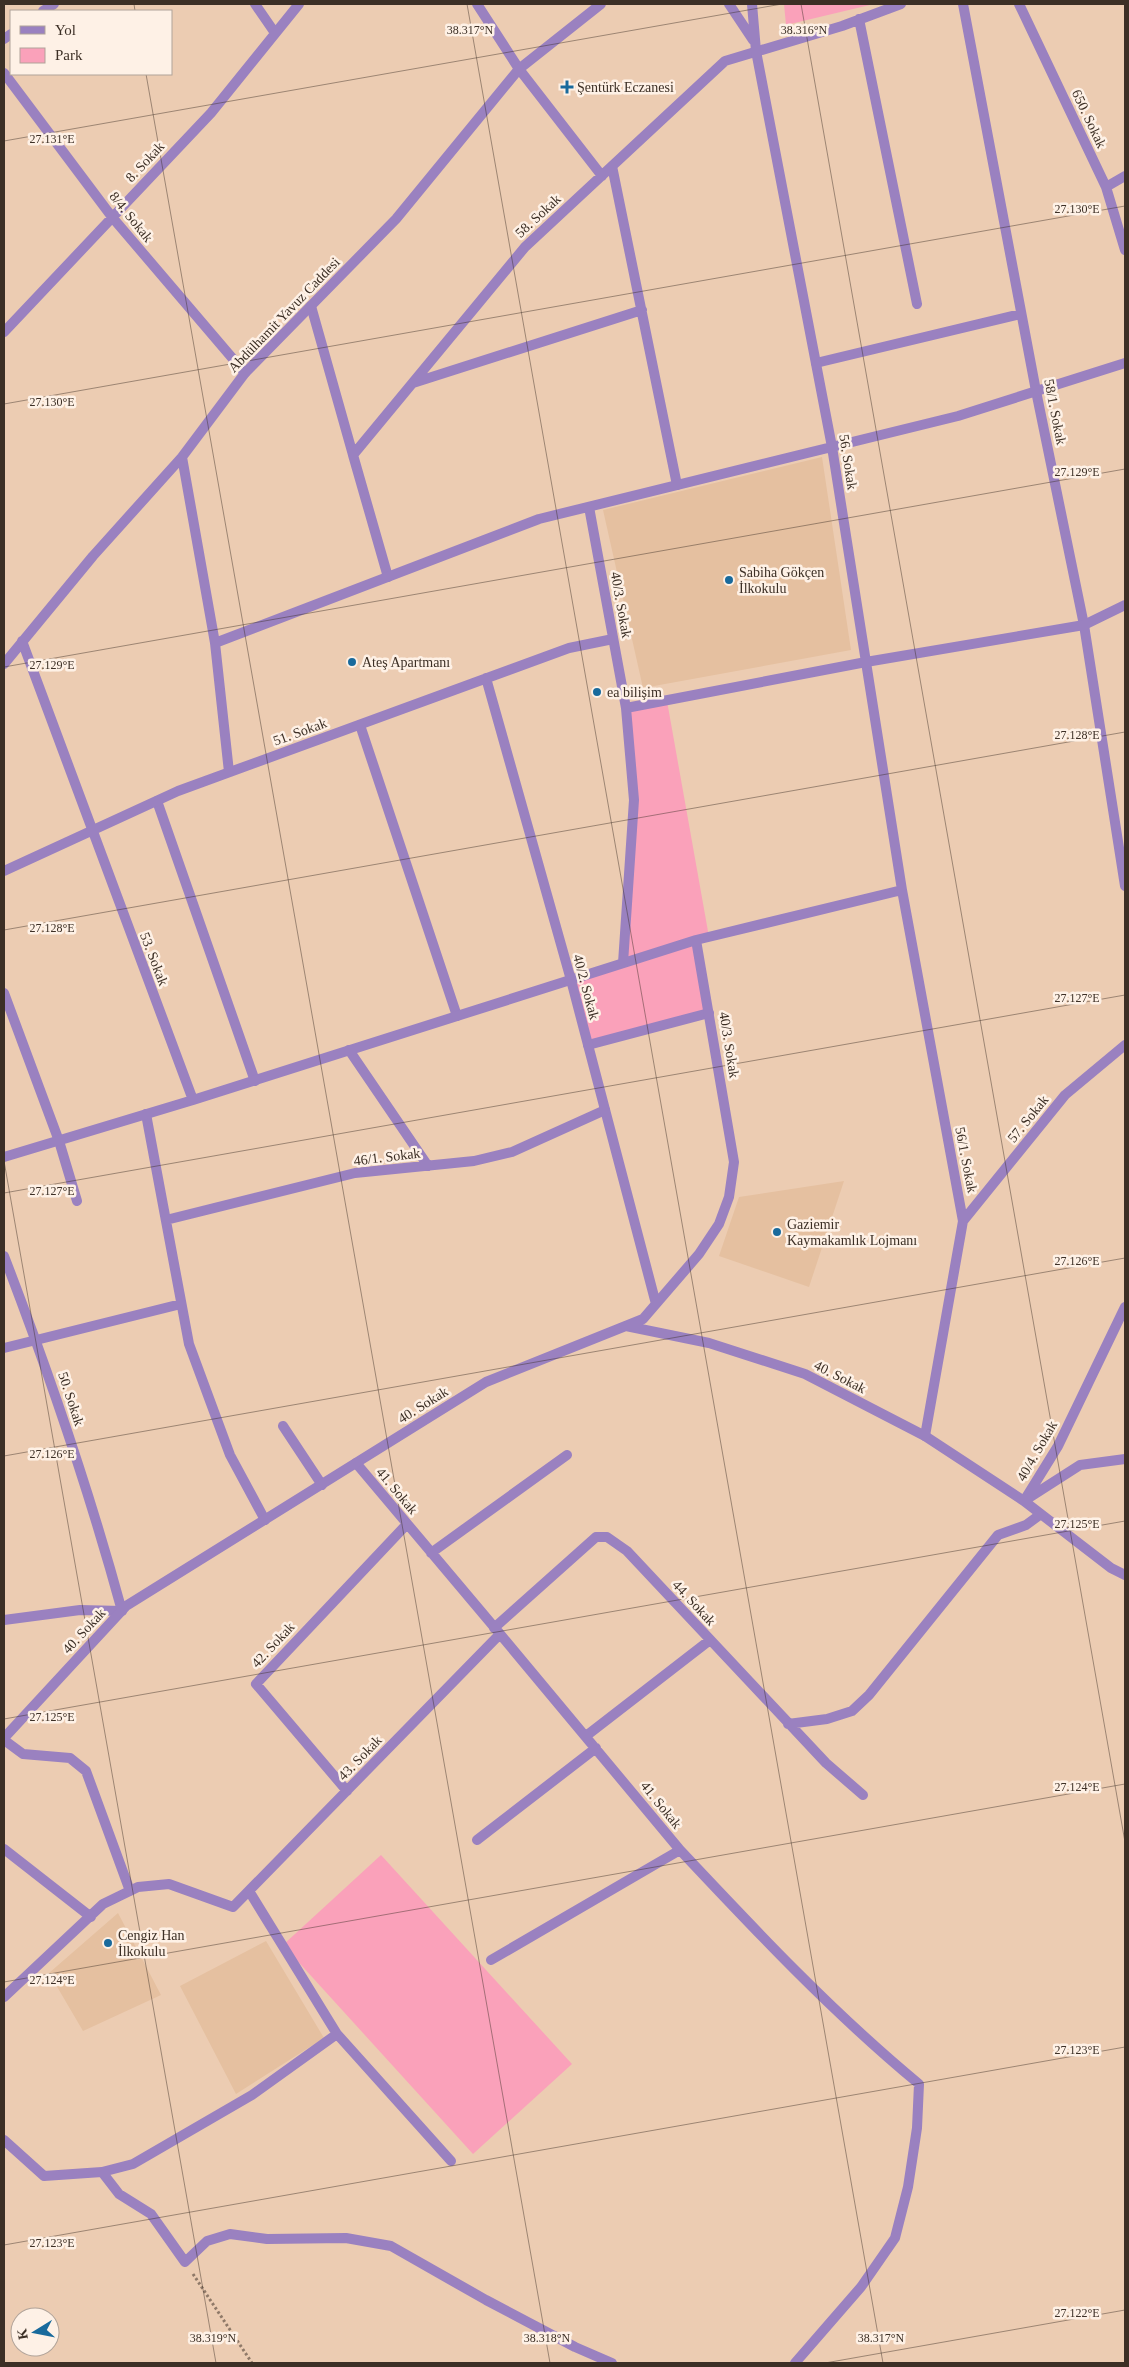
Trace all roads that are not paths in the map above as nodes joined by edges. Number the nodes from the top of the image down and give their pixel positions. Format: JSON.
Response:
{"nodes":[{"id":1,"x":255,"y":4,"type":"edge"},
{"id":2,"x":299,"y":4,"type":"edge"},
{"id":3,"x":477,"y":4,"type":"edge"},
{"id":4,"x":601,"y":4,"type":"edge"},
{"id":5,"x":729,"y":4,"type":"edge"},
{"id":6,"x":752,"y":4,"type":"edge"},
{"id":7,"x":901,"y":4,"type":"edge"},
{"id":8,"x":963,"y":4,"type":"edge"},
{"id":9,"x":1019,"y":4,"type":"edge"},
{"id":10,"x":859,"y":19,"type":"junction"},
{"id":11,"x":275,"y":33,"type":"junction"},
{"id":12,"x":755,"y":46,"type":"junction"},
{"id":13,"x":518,"y":69,"type":"junction"},
{"id":14,"x":4,"y":73,"type":"edge"},
{"id":15,"x":612,"y":166,"type":"junction"},
{"id":16,"x":602,"y":176,"type":"junction"},
{"id":17,"x":1125,"y":176,"type":"edge"},
{"id":18,"x":1106,"y":187,"type":"junction"},
{"id":19,"x":112,"y":217,"type":"junction"},
{"id":20,"x":1125,"y":250,"type":"edge"},
{"id":21,"x":917,"y":304,"type":"dead end"},
{"id":22,"x":311,"y":306,"type":"junction"},
{"id":23,"x":642,"y":310,"type":"junction"},
{"id":24,"x":1021,"y":314,"type":"junction"},
{"id":25,"x":4,"y":332,"type":"edge"},
{"id":26,"x":816,"y":363,"type":"junction"},
{"id":27,"x":1125,"y":364,"type":"edge"},
{"id":28,"x":245,"y":373,"type":"junction"},
{"id":29,"x":412,"y":384,"type":"junction"},
{"id":30,"x":1036,"y":391,"type":"junction"},
{"id":31,"x":832,"y":447,"type":"junction"},
{"id":32,"x":353,"y":455,"type":"junction"},
{"id":33,"x":182,"y":458,"type":"junction"},
{"id":34,"x":677,"y":485,"type":"junction"},
{"id":35,"x":589,"y":507,"type":"junction"},
{"id":36,"x":388,"y":577,"type":"junction"},
{"id":37,"x":1125,"y":605,"type":"edge"},
{"id":38,"x":1084,"y":624,"type":"junction"},
{"id":39,"x":613,"y":640,"type":"junction"},
{"id":40,"x":22,"y":641,"type":"junction"},
{"id":41,"x":215,"y":643,"type":"junction"},
{"id":42,"x":866,"y":662,"type":"junction"},
{"id":43,"x":4,"y":664,"type":"edge"},
{"id":44,"x":486,"y":678,"type":"junction"},
{"id":45,"x":626,"y":708,"type":"junction"},
{"id":46,"x":360,"y":725,"type":"junction"},
{"id":47,"x":229,"y":772,"type":"junction"},
{"id":48,"x":157,"y":801,"type":"junction"},
{"id":49,"x":91,"y":831,"type":"junction"},
{"id":50,"x":4,"y":871,"type":"edge"},
{"id":51,"x":1125,"y":886,"type":"edge"},
{"id":52,"x":902,"y":890,"type":"junction"},
{"id":53,"x":696,"y":940,"type":"junction"},
{"id":54,"x":623,"y":963,"type":"junction"},
{"id":55,"x":571,"y":980,"type":"junction"},
{"id":56,"x":4,"y":993,"type":"edge"},
{"id":57,"x":709,"y":1013,"type":"junction"},
{"id":58,"x":457,"y":1016,"type":"junction"},
{"id":59,"x":588,"y":1045,"type":"junction"},
{"id":60,"x":1125,"y":1045,"type":"edge"},
{"id":61,"x":349,"y":1050,"type":"junction"},
{"id":62,"x":255,"y":1081,"type":"junction"},
{"id":63,"x":193,"y":1100,"type":"junction"},
{"id":64,"x":605,"y":1110,"type":"junction"},
{"id":65,"x":146,"y":1114,"type":"junction"},
{"id":66,"x":59,"y":1141,"type":"junction"},
{"id":67,"x":4,"y":1157,"type":"edge"},
{"id":68,"x":428,"y":1166,"type":"junction"},
{"id":69,"x":77,"y":1201,"type":"dead end"},
{"id":70,"x":166,"y":1220,"type":"junction"},
{"id":71,"x":963,"y":1220,"type":"junction"},
{"id":72,"x":4,"y":1256,"type":"edge"},
{"id":73,"x":181,"y":1304,"type":"junction"},
{"id":74,"x":656,"y":1304,"type":"junction"},
{"id":75,"x":1125,"y":1307,"type":"edge"},
{"id":76,"x":626,"y":1326,"type":"junction"},
{"id":77,"x":36,"y":1340,"type":"junction"},
{"id":78,"x":4,"y":1348,"type":"edge"},
{"id":79,"x":284,"y":1426,"type":"dead end"},
{"id":80,"x":925,"y":1436,"type":"junction"},
{"id":81,"x":567,"y":1455,"type":"dead end"},
{"id":82,"x":1125,"y":1459,"type":"edge"},
{"id":83,"x":356,"y":1463,"type":"junction"},
{"id":84,"x":322,"y":1485,"type":"junction"},
{"id":85,"x":1024,"y":1501,"type":"junction"},
{"id":86,"x":1041,"y":1514,"type":"junction"},
{"id":87,"x":265,"y":1520,"type":"junction"},
{"id":88,"x":407,"y":1524,"type":"junction"},
{"id":89,"x":431,"y":1553,"type":"junction"},
{"id":90,"x":1125,"y":1575,"type":"edge"},
{"id":91,"x":122,"y":1611,"type":"junction"},
{"id":92,"x":4,"y":1620,"type":"edge"},
{"id":93,"x":497,"y":1631,"type":"junction"},
{"id":94,"x":710,"y":1640,"type":"junction"},
{"id":95,"x":788,"y":1724,"type":"junction"},
{"id":96,"x":586,"y":1736,"type":"junction"},
{"id":97,"x":4,"y":1739,"type":"edge"},
{"id":98,"x":596,"y":1748,"type":"junction"},
{"id":99,"x":347,"y":1791,"type":"junction"},
{"id":100,"x":863,"y":1795,"type":"dead end"},
{"id":101,"x":477,"y":1840,"type":"dead end"},
{"id":102,"x":4,"y":1848,"type":"edge"},
{"id":103,"x":680,"y":1850,"type":"junction"},
{"id":104,"x":130,"y":1891,"type":"junction"},
{"id":105,"x":249,"y":1891,"type":"junction"},
{"id":106,"x":91,"y":1917,"type":"junction"},
{"id":107,"x":491,"y":1960,"type":"dead end"},
{"id":108,"x":4,"y":1997,"type":"edge"},
{"id":109,"x":337,"y":2034,"type":"junction"},
{"id":110,"x":4,"y":2140,"type":"edge"},
{"id":111,"x":451,"y":2161,"type":"dead end"},
{"id":112,"x":102,"y":2172,"type":"junction"},
{"id":113,"x":612,"y":2363,"type":"edge"},
{"id":114,"x":795,"y":2363,"type":"edge"}],
"edges":[{"from":1,"to":11,"type":"street"},
{"from":2,"to":11,"type":"street","name":"8. Sokak"},
{"from":3,"to":13,"type":"street"},
{"from":4,"to":13,"type":"street","name":"Abdülhamit Yavuz Caddesi"},
{"from":5,"to":12,"type":"street","name":"56. Sokak"},
{"from":6,"to":12,"type":"street","name":"56. Sokak"},
{"from":7,"to":10,"type":"street","name":"58. Sokak"},
{"from":8,"to":24,"type":"street","name":"58/1. Sokak"},
{"from":9,"to":18,"type":"street","name":"650. Sokak"},
{"from":10,"to":12,"type":"street","name":"58. Sokak"},
{"from":10,"to":21,"type":"street"},
{"from":11,"to":19,"type":"street","name":"8. Sokak"},
{"from":12,"to":15,"type":"street","name":"58. Sokak"},
{"from":12,"to":26,"type":"street","name":"56. Sokak"},
{"from":13,"to":16,"type":"street"},
{"from":13,"to":22,"type":"street","name":"Abdülhamit Yavuz Caddesi"},
{"from":14,"to":19,"type":"street","name":"8/4. Sokak"},
{"from":15,"to":16,"type":"street","name":"58. Sokak"},
{"from":15,"to":23,"type":"street"},
{"from":16,"to":29,"type":"street","name":"58. Sokak"},
{"from":17,"to":18,"type":"street"},
{"from":18,"to":20,"type":"street","name":"650. Sokak"},
{"from":19,"to":25,"type":"street","name":"8. Sokak"},
{"from":19,"to":28,"type":"street","name":"8/4. Sokak"},
{"from":22,"to":28,"type":"street","name":"Abdülhamit Yavuz Caddesi"},
{"from":22,"to":32,"type":"street"},
{"from":23,"to":29,"type":"street"},
{"from":23,"to":34,"type":"street"},
{"from":24,"to":26,"type":"street"},
{"from":24,"to":30,"type":"street","name":"58/1. Sokak"},
{"from":26,"to":31,"type":"street","name":"56. Sokak"},
{"from":27,"to":30,"type":"street"},
{"from":28,"to":33,"type":"street","name":"Abdülhamit Yavuz Caddesi"},
{"from":29,"to":32,"type":"street","name":"58. Sokak"},
{"from":30,"to":31,"type":"street"},
{"from":30,"to":38,"type":"street","name":"58/1. Sokak"},
{"from":31,"to":34,"type":"street"},
{"from":31,"to":42,"type":"street","name":"56. Sokak"},
{"from":32,"to":36,"type":"street"},
{"from":33,"to":40,"type":"street","name":"Abdülhamit Yavuz Caddesi"},
{"from":33,"to":41,"type":"street"},
{"from":34,"to":35,"type":"street"},
{"from":35,"to":36,"type":"street"},
{"from":35,"to":39,"type":"street","name":"40/3. Sokak"},
{"from":36,"to":41,"type":"street"},
{"from":37,"to":38,"type":"street"},
{"from":38,"to":42,"type":"street"},
{"from":38,"to":51,"type":"street","name":"58/1. Sokak"},
{"from":39,"to":44,"type":"street","name":"51. Sokak"},
{"from":39,"to":45,"type":"street","name":"40/3. Sokak"},
{"from":40,"to":43,"type":"street","name":"Abdülhamit Yavuz Caddesi"},
{"from":40,"to":49,"type":"street","name":"53. Sokak"},
{"from":41,"to":47,"type":"street"},
{"from":42,"to":45,"type":"street"},
{"from":42,"to":52,"type":"street","name":"56. Sokak"},
{"from":44,"to":46,"type":"street","name":"51. Sokak"},
{"from":44,"to":55,"type":"street","name":"40/2. Sokak"},
{"from":45,"to":54,"type":"street","name":"40/3. Sokak"},
{"from":46,"to":47,"type":"street","name":"51. Sokak"},
{"from":46,"to":58,"type":"street"},
{"from":47,"to":48,"type":"street","name":"51. Sokak"},
{"from":48,"to":49,"type":"street","name":"51. Sokak"},
{"from":48,"to":62,"type":"street"},
{"from":49,"to":50,"type":"street","name":"51. Sokak"},
{"from":49,"to":63,"type":"street","name":"53. Sokak"},
{"from":52,"to":53,"type":"street"},
{"from":52,"to":71,"type":"street","name":"56/1. Sokak"},
{"from":53,"to":54,"type":"street"},
{"from":53,"to":57,"type":"street","name":"40/3. Sokak"},
{"from":54,"to":55,"type":"street"},
{"from":55,"to":58,"type":"street"},
{"from":55,"to":59,"type":"street","name":"40/2. Sokak"},
{"from":56,"to":66,"type":"street"},
{"from":57,"to":59,"type":"street"},
{"from":57,"to":74,"type":"street","name":"40/3. Sokak"},
{"from":58,"to":61,"type":"street"},
{"from":59,"to":64,"type":"street","name":"40/2. Sokak"},
{"from":60,"to":71,"type":"street","name":"57. Sokak"},
{"from":61,"to":62,"type":"street"},
{"from":61,"to":68,"type":"street"},
{"from":62,"to":63,"type":"street"},
{"from":63,"to":65,"type":"street"},
{"from":64,"to":68,"type":"street","name":"46/1. Sokak"},
{"from":64,"to":74,"type":"street","name":"40/2. Sokak"},
{"from":65,"to":66,"type":"street"},
{"from":65,"to":70,"type":"street"},
{"from":66,"to":67,"type":"street"},
{"from":66,"to":69,"type":"street"},
{"from":68,"to":70,"type":"street","name":"46/1. Sokak"},
{"from":70,"to":73,"type":"street"},
{"from":71,"to":80,"type":"street","name":"56/1. Sokak"},
{"from":72,"to":77,"type":"street","name":"50. Sokak"},
{"from":73,"to":77,"type":"street"},
{"from":73,"to":87,"type":"street"},
{"from":74,"to":76,"type":"street","name":"40/3. Sokak"},
{"from":75,"to":85,"type":"street","name":"40/4. Sokak"},
{"from":76,"to":80,"type":"street","name":"40. Sokak"},
{"from":76,"to":83,"type":"street","name":"40. Sokak"},
{"from":77,"to":78,"type":"street"},
{"from":77,"to":91,"type":"street","name":"50. Sokak"},
{"from":79,"to":84,"type":"street"},
{"from":80,"to":85,"type":"street","name":"40/4. Sokak"},
{"from":81,"to":89,"type":"street"},
{"from":82,"to":85,"type":"street"},
{"from":83,"to":84,"type":"street","name":"40. Sokak"},
{"from":83,"to":88,"type":"street","name":"41. Sokak"},
{"from":84,"to":87,"type":"street","name":"40. Sokak"},
{"from":85,"to":86,"type":"street"},
{"from":86,"to":90,"type":"street"},
{"from":86,"to":95,"type":"street"},
{"from":87,"to":91,"type":"street","name":"40. Sokak"},
{"from":88,"to":89,"type":"street","name":"41. Sokak"},
{"from":88,"to":99,"type":"street","name":"42. Sokak"},
{"from":89,"to":93,"type":"street","name":"41. Sokak"},
{"from":91,"to":92,"type":"street"},
{"from":91,"to":97,"type":"street","name":"40. Sokak"},
{"from":93,"to":94,"type":"street","name":"44. Sokak"},
{"from":93,"to":96,"type":"street","name":"41. Sokak"},
{"from":93,"to":99,"type":"street","name":"43. Sokak"},
{"from":94,"to":95,"type":"street","name":"44. Sokak"},
{"from":94,"to":96,"type":"street"},
{"from":95,"to":100,"type":"street","name":"44. Sokak"},
{"from":96,"to":98,"type":"street","name":"41. Sokak"},
{"from":97,"to":104,"type":"street"},
{"from":98,"to":101,"type":"street"},
{"from":98,"to":103,"type":"street","name":"41. Sokak"},
{"from":99,"to":105,"type":"street","name":"43. Sokak"},
{"from":102,"to":106,"type":"street"},
{"from":103,"to":107,"type":"street","name":"41. Sokak"},
{"from":103,"to":114,"type":"street"},
{"from":104,"to":105,"type":"street","name":"43. Sokak"},
{"from":104,"to":106,"type":"street"},
{"from":105,"to":109,"type":"street"},
{"from":106,"to":108,"type":"street"},
{"from":109,"to":111,"type":"street"},
{"from":109,"to":112,"type":"street"},
{"from":110,"to":112,"type":"street"},
{"from":112,"to":113,"type":"street"}]}
